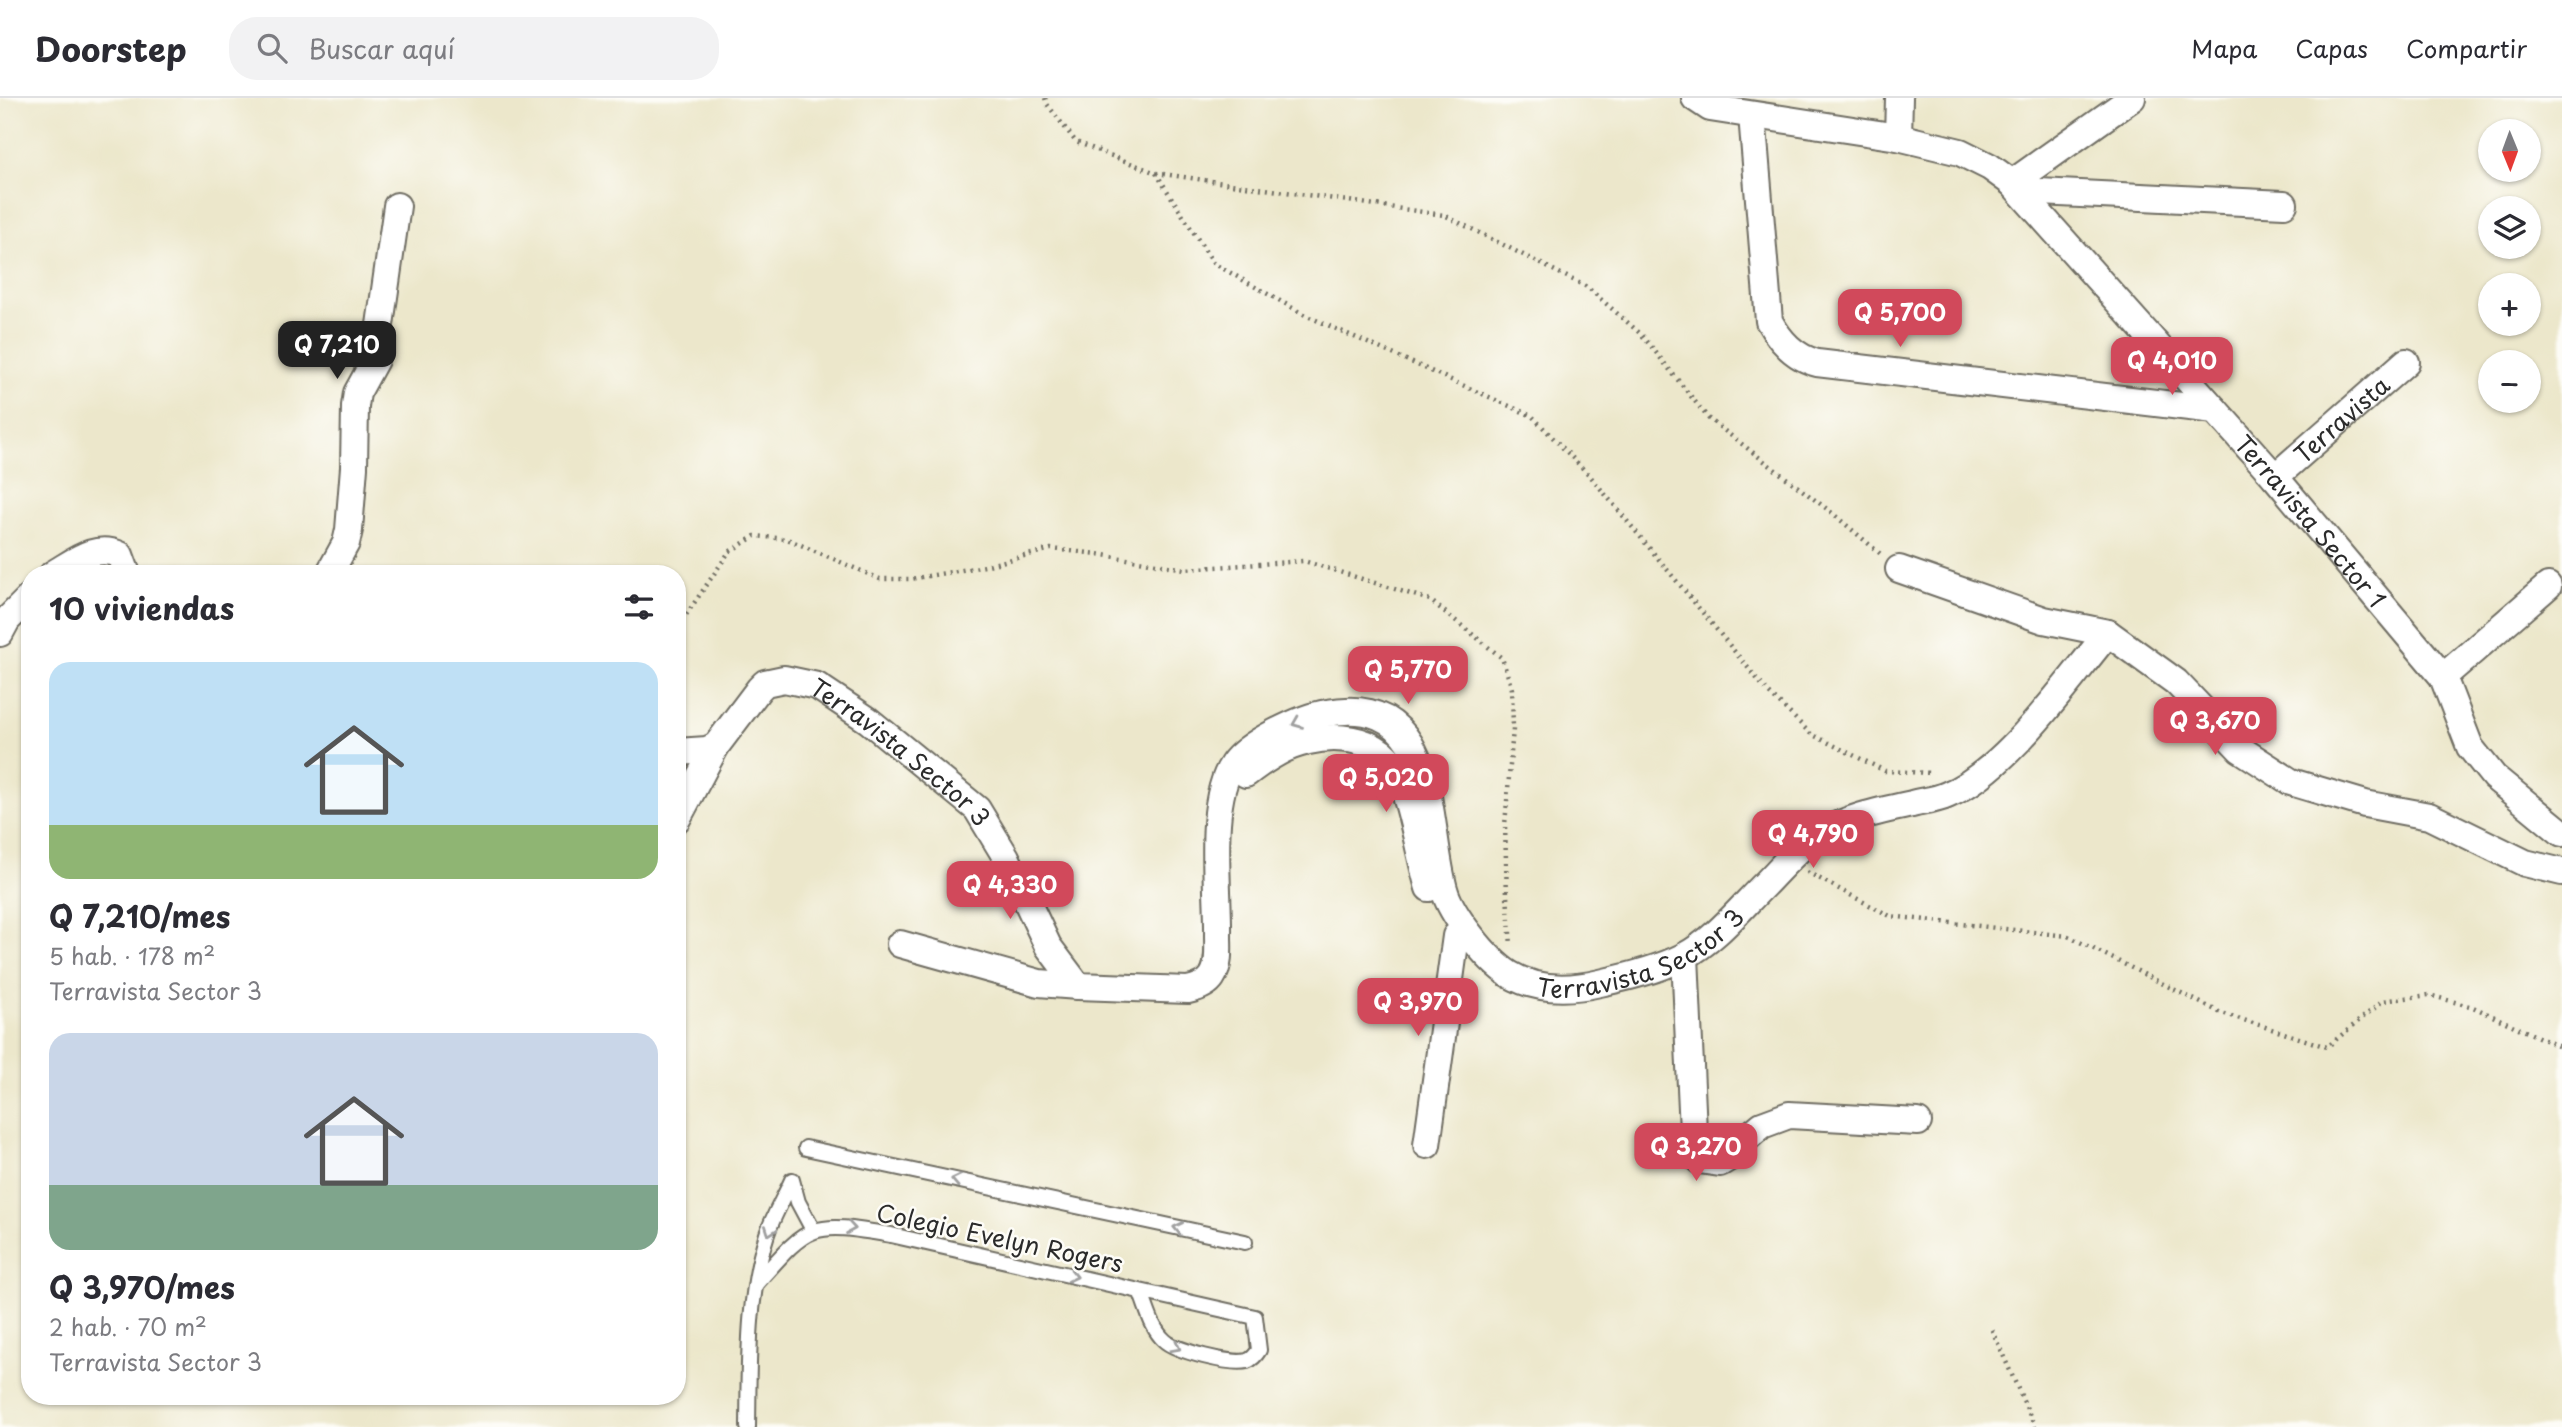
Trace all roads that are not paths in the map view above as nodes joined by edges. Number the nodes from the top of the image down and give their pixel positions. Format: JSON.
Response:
{"nodes":[{"id":1,"x":1695,"y":98,"type":"edge"},
{"id":2,"x":1899,"y":98,"type":"edge"},
{"id":3,"x":2132,"y":98,"type":"edge"},
{"id":4,"x":1752,"y":116,"type":"junction"},
{"id":5,"x":1898,"y":137,"type":"junction"},
{"id":6,"x":2017,"y":187,"type":"junction"},
{"id":7,"x":2284,"y":204,"type":"dead end"},
{"id":8,"x":397,"y":206,"type":"dead end"},
{"id":9,"x":2406,"y":362,"type":"dead end"},
{"id":10,"x":2215,"y":410,"type":"junction"},
{"id":11,"x":2275,"y":477,"type":"junction"},
{"id":12,"x":123,"y":564,"type":"edge"},
{"id":13,"x":68,"y":565,"type":"edge"},
{"id":14,"x":334,"y":565,"type":"edge"},
{"id":15,"x":1899,"y":569,"type":"road end"},
{"id":16,"x":2548,"y":586,"type":"dead end"},
{"id":17,"x":21,"y":606,"type":"edge"},
{"id":18,"x":0,"y":633,"type":"edge"},
{"id":19,"x":2108,"y":633,"type":"junction"},
{"id":20,"x":2443,"y":677,"type":"junction"},
{"id":21,"x":716,"y":747,"type":"junction"},
{"id":22,"x":686,"y":751,"type":"edge"},
{"id":23,"x":1220,"y":801,"type":"junction"},
{"id":24,"x":686,"y":802,"type":"edge"},
{"id":25,"x":2562,"y":833,"type":"edge"},
{"id":26,"x":2562,"y":872,"type":"edge"},
{"id":27,"x":1456,"y":936,"type":"junction"},
{"id":28,"x":900,"y":944,"type":"dead end"},
{"id":29,"x":1685,"y":956,"type":"junction"},
{"id":30,"x":1492,"y":958,"type":"junction"},
{"id":31,"x":1078,"y":986,"type":"junction"},
{"id":32,"x":1918,"y":1122,"type":"dead end"},
{"id":33,"x":1427,"y":1145,"type":"dead end"},
{"id":34,"x":806,"y":1149,"type":"dead end"},
{"id":35,"x":813,"y":1230,"type":"junction"},
{"id":36,"x":1245,"y":1242,"type":"dead end"},
{"id":37,"x":756,"y":1284,"type":"junction"},
{"id":38,"x":1140,"y":1291,"type":"junction"},
{"id":39,"x":748,"y":1427,"type":"edge"}],
"edges":[{"from":1,"to":4,"type":"street","name":"Terravista Sector 1"},
{"from":2,"to":5,"type":"street"},
{"from":3,"to":6,"type":"street"},
{"from":4,"to":5,"type":"street","name":"Terravista Sector 1"},
{"from":4,"to":10,"type":"street"},
{"from":5,"to":6,"type":"street","name":"Terravista Sector 1"},
{"from":6,"to":7,"type":"street"},
{"from":6,"to":10,"type":"street","name":"Terravista Sector 1"},
{"from":8,"to":14,"type":"street"},
{"from":9,"to":11,"type":"street","name":"Terravista"},
{"from":10,"to":11,"type":"street","name":"Terravista Sector 1"},
{"from":11,"to":20,"type":"street","name":"Terravista Sector 1"},
{"from":12,"to":13,"type":"street"},
{"from":15,"to":19,"type":"street"},
{"from":16,"to":20,"type":"street"},
{"from":17,"to":18,"type":"street"},
{"from":19,"to":26,"type":"street"},
{"from":19,"to":29,"type":"street","name":"Terravista Sector 3"},
{"from":20,"to":25,"type":"street","name":"Terravista Sector 1"},
{"from":21,"to":22,"type":"street"},
{"from":21,"to":24,"type":"street"},
{"from":21,"to":31,"type":"street","name":"Terravista Sector 3"},
{"from":23,"to":27,"type":"street"},
{"from":30,"to":23,"type":"street","one_way":true},
{"from":23,"to":31,"type":"street"},
{"from":27,"to":30,"type":"street"},
{"from":27,"to":33,"type":"street"},
{"from":28,"to":31,"type":"street"},
{"from":29,"to":30,"type":"street","name":"Terravista Sector 3"},
{"from":29,"to":32,"type":"street"},
{"from":36,"to":34,"type":"lane","one_way":true},
{"from":35,"to":37,"type":"lane"},
{"from":35,"to":37,"type":"lane","one_way":true},
{"from":35,"to":38,"type":"lane","name":"Colegio Evelyn Rogers","one_way":true},
{"from":37,"to":39,"type":"lane"},
{"from":38,"to":38,"type":"lane","name":"Colegio Evelyn Rogers","one_way":true}]}
